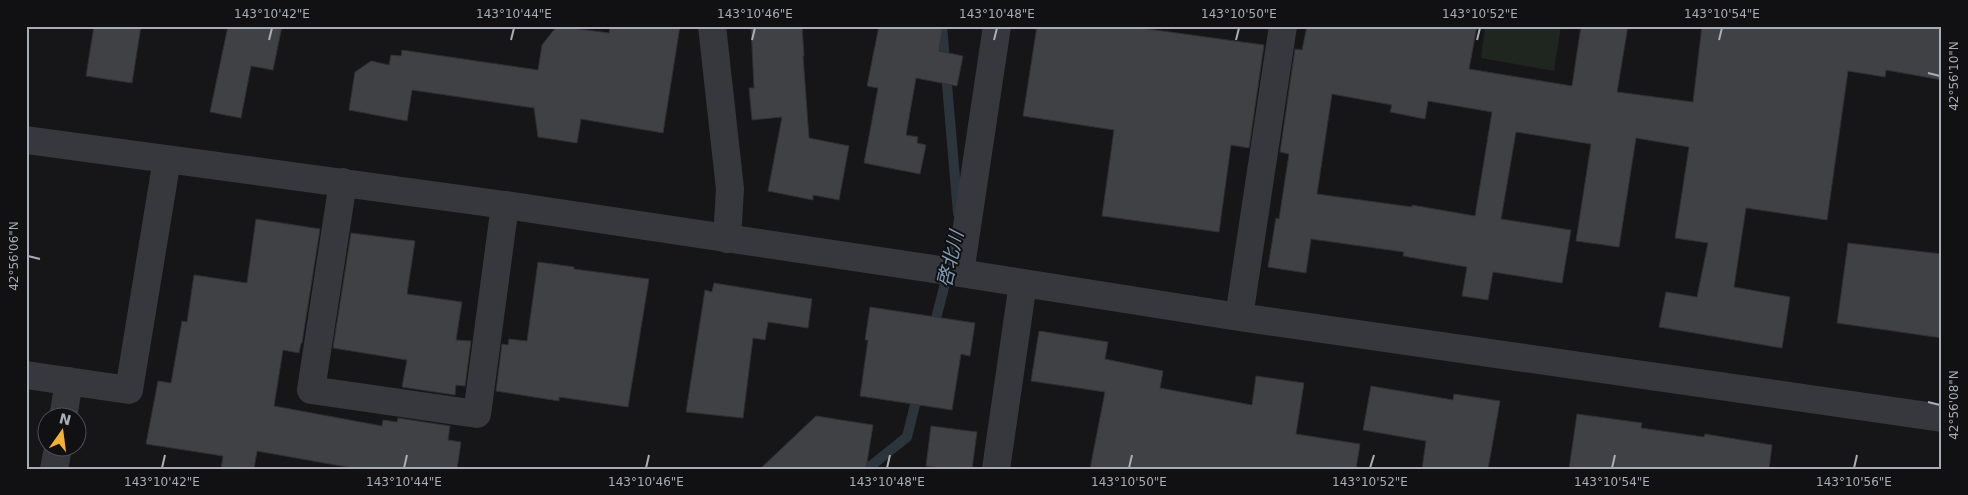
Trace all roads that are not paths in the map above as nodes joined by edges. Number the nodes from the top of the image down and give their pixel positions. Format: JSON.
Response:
{"nodes":[{"id":1,"x":712,"y":26,"type":"edge"},
{"id":2,"x":996,"y":26,"type":"edge"},
{"id":3,"x":1283,"y":26,"type":"edge"},
{"id":4,"x":26,"y":140,"type":"edge"},
{"id":5,"x":167,"y":159,"type":"junction"},
{"id":6,"x":343,"y":182,"type":"junction"},
{"id":7,"x":505,"y":205,"type":"junction"},
{"id":8,"x":727,"y":239,"type":"junction"},
{"id":9,"x":960,"y":273,"type":"junction"},
{"id":10,"x":1023,"y":283,"type":"junction"},
{"id":11,"x":1239,"y":317,"type":"junction"},
{"id":12,"x":26,"y":375,"type":"edge"},
{"id":13,"x":69,"y":381,"type":"junction"},
{"id":14,"x":64,"y":408,"type":"edge"},
{"id":15,"x":1942,"y":418,"type":"edge"},
{"id":16,"x":996,"y":469,"type":"edge"}],
"edges":[{"from":1,"to":8,"type":"street"},
{"from":2,"to":9,"type":"street"},
{"from":3,"to":11,"type":"street"},
{"from":4,"to":5,"type":"street"},
{"from":5,"to":6,"type":"street"},
{"from":5,"to":13,"type":"street"},
{"from":6,"to":7,"type":"street"},
{"from":6,"to":7,"type":"street"},
{"from":7,"to":8,"type":"street"},
{"from":8,"to":9,"type":"street"},
{"from":9,"to":10,"type":"street"},
{"from":10,"to":11,"type":"street"},
{"from":10,"to":16,"type":"street"},
{"from":11,"to":15,"type":"street"},
{"from":12,"to":13,"type":"street"},
{"from":13,"to":14,"type":"street"}]}
